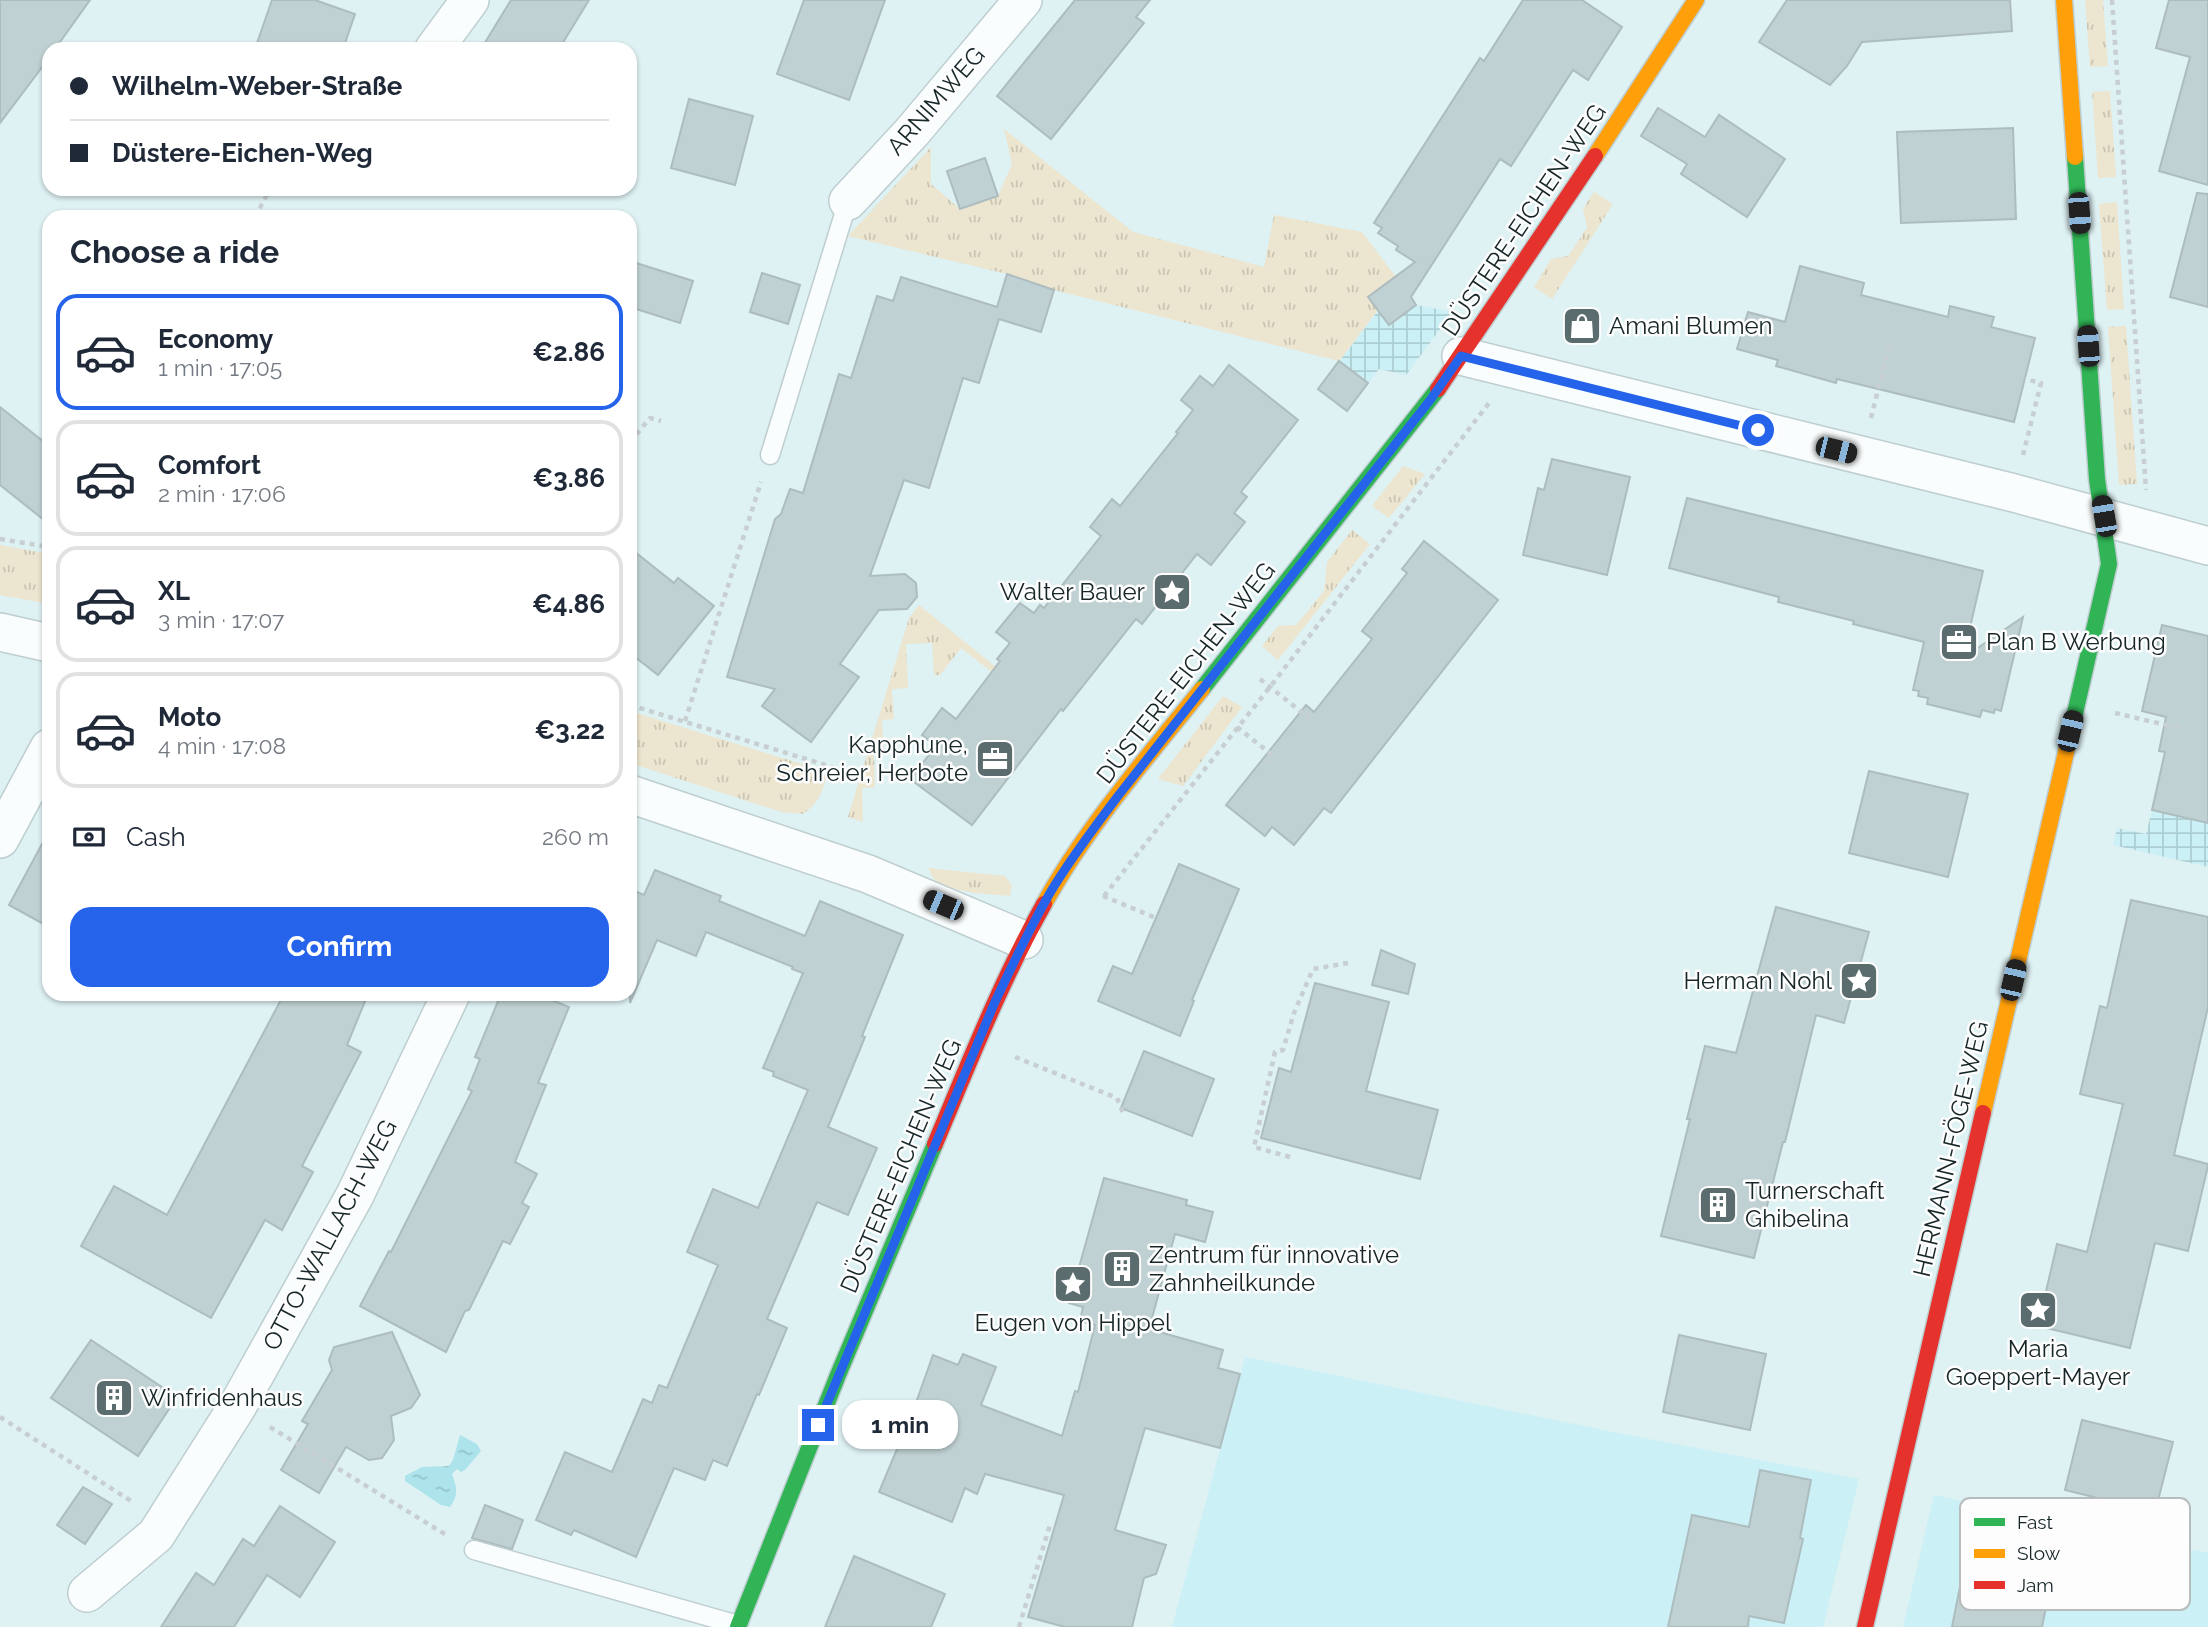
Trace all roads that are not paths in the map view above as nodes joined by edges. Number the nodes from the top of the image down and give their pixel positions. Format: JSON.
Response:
{"nodes":[{"id":1,"x":470,"y":0,"type":"edge"},
{"id":2,"x":1023,"y":0,"type":"edge"},
{"id":3,"x":1696,"y":0,"type":"edge"},
{"id":4,"x":2064,"y":0,"type":"edge"},
{"id":5,"x":439,"y":42,"type":"edge"},
{"id":6,"x":848,"y":201,"type":"joint"},
{"id":7,"x":1461,"y":356,"type":"junction"},
{"id":8,"x":770,"y":456,"type":"road end"},
{"id":9,"x":2104,"y":516,"type":"junction"},
{"id":10,"x":2208,"y":546,"type":"edge"},
{"id":11,"x":0,"y":632,"type":"edge"},
{"id":12,"x":42,"y":641,"type":"edge"},
{"id":13,"x":42,"y":761,"type":"edge"},
{"id":14,"x":637,"y":796,"type":"edge"},
{"id":15,"x":0,"y":839,"type":"edge"},
{"id":16,"x":1024,"y":940,"type":"junction"},
{"id":17,"x":448,"y":1001,"type":"edge"},
{"id":18,"x":474,"y":1550,"type":"road end"},
{"id":19,"x":87,"y":1593,"type":"dead end"},
{"id":20,"x":738,"y":1626,"type":"edge"},
{"id":21,"x":1865,"y":1627,"type":"edge"}],
"edges":[{"from":1,"to":5,"type":"street"},
{"from":2,"to":6,"type":"street","name":"ARNIMWEG"},
{"from":3,"to":7,"type":"street","name":"DÜSTERE-EICHEN-WEG"},
{"from":4,"to":9,"type":"street","name":"HERMANN-FÖGE-WEG"},
{"from":6,"to":8,"type":"lane"},
{"from":7,"to":9,"type":"street"},
{"from":7,"to":16,"type":"street","name":"DÜSTERE-EICHEN-WEG"},
{"from":9,"to":10,"type":"street"},
{"from":9,"to":21,"type":"street","name":"HERMANN-FÖGE-WEG"},
{"from":11,"to":12,"type":"street"},
{"from":13,"to":15,"type":"street"},
{"from":14,"to":16,"type":"street"},
{"from":16,"to":20,"type":"street","name":"DÜSTERE-EICHEN-WEG"},
{"from":17,"to":19,"type":"street","name":"OTTO-WALLACH-WEG"},
{"from":18,"to":20,"type":"lane"}]}
